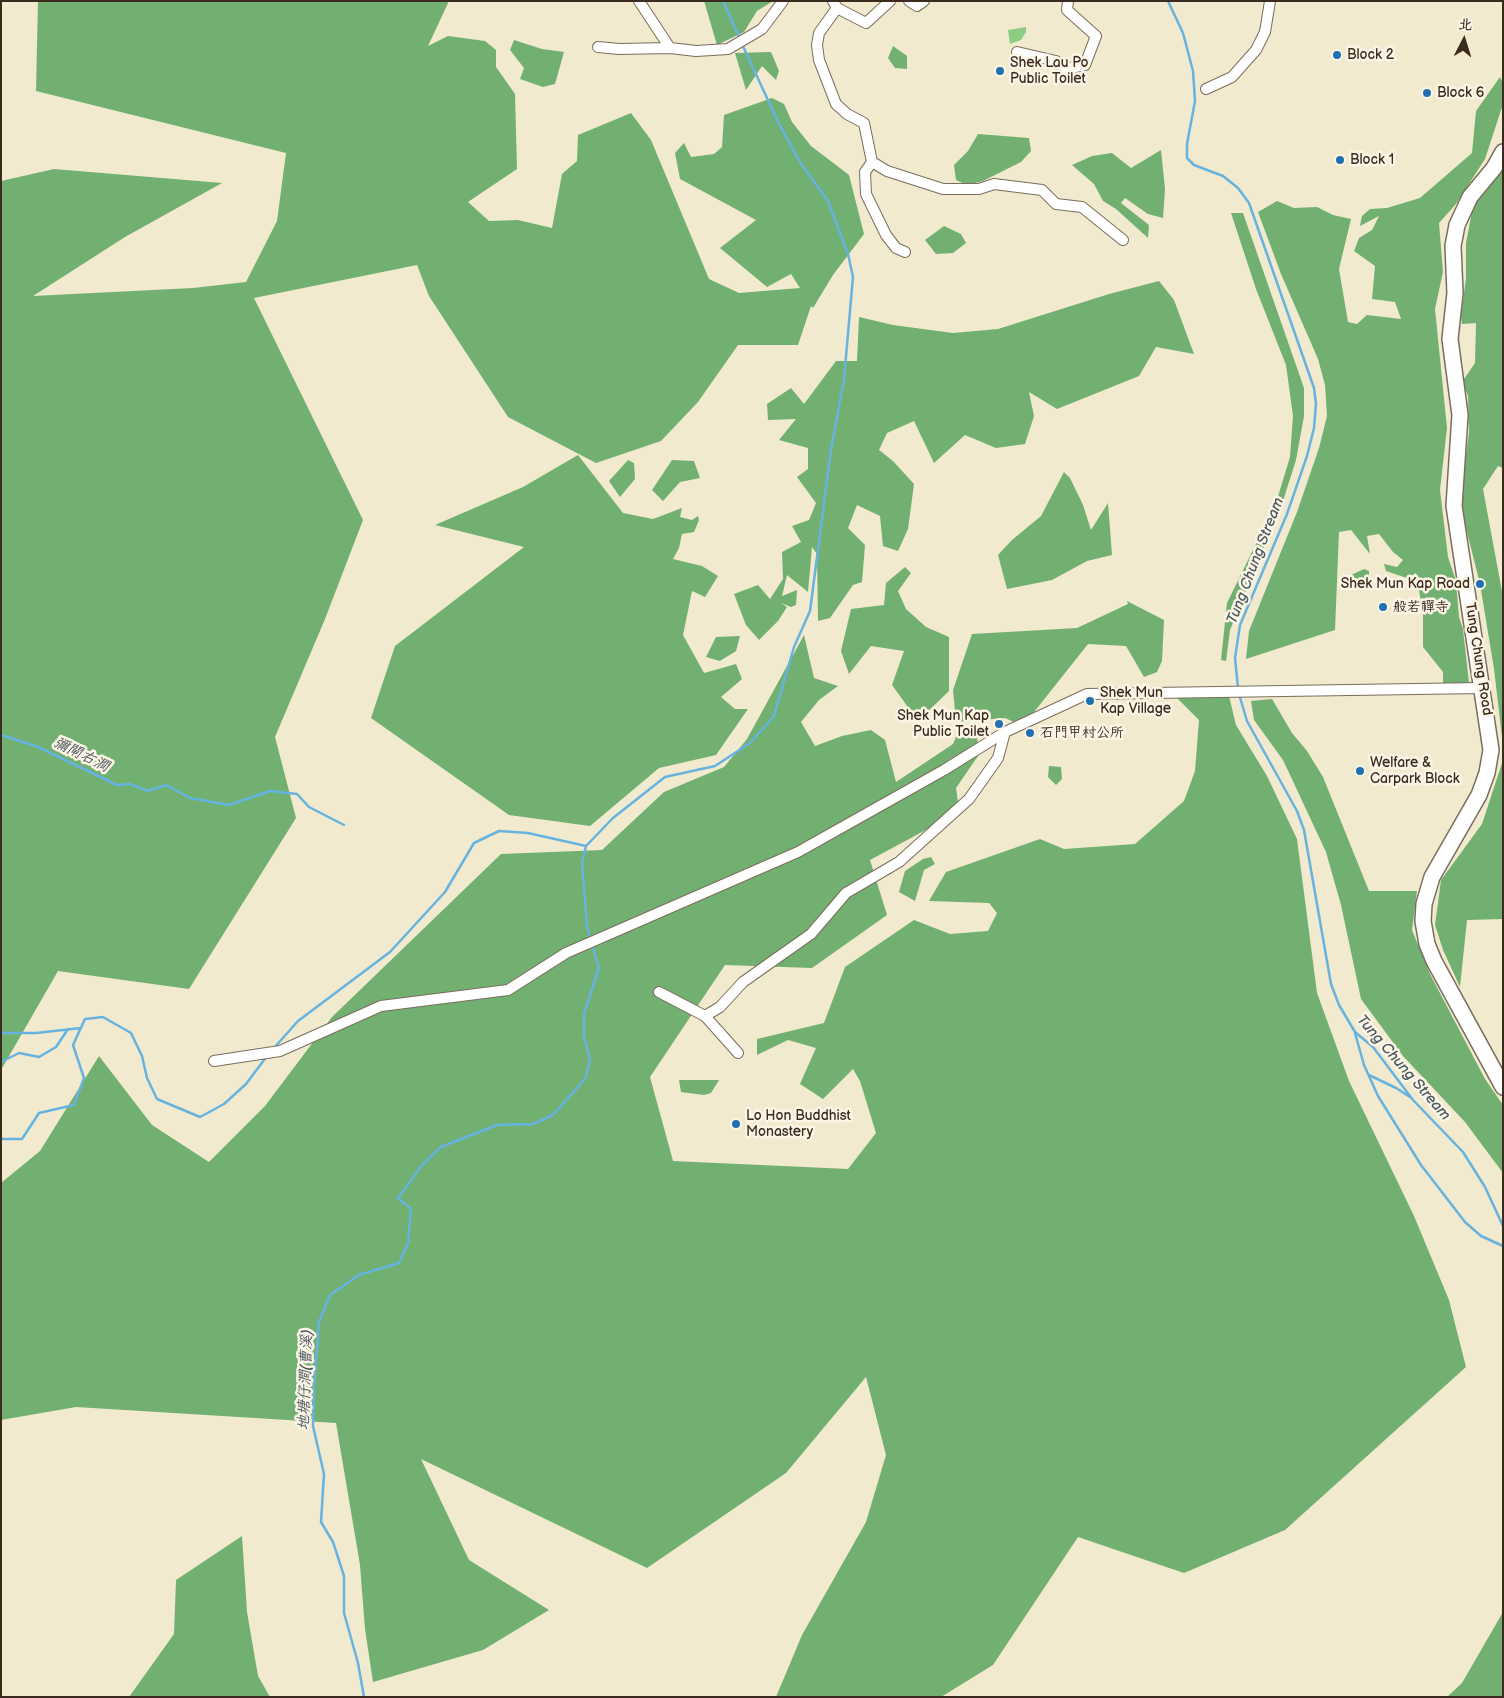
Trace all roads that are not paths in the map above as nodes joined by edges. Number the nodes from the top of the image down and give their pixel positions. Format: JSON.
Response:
{"nodes":[{"id":1,"x":639,"y":1,"type":"edge"},
{"id":2,"x":783,"y":1,"type":"edge"},
{"id":3,"x":890,"y":1,"type":"edge"},
{"id":4,"x":909,"y":1,"type":"edge"},
{"id":5,"x":924,"y":1,"type":"edge"},
{"id":6,"x":1068,"y":1,"type":"edge"},
{"id":7,"x":1270,"y":1,"type":"edge"},
{"id":8,"x":835,"y":5,"type":"edge"},
{"id":9,"x":598,"y":47,"type":"dead end"},
{"id":10,"x":670,"y":48,"type":"junction"},
{"id":11,"x":1017,"y":52,"type":"dead end"},
{"id":12,"x":1206,"y":89,"type":"dead end"},
{"id":13,"x":1503,"y":152,"type":"edge"},
{"id":14,"x":872,"y":162,"type":"junction"},
{"id":15,"x":1123,"y":240,"type":"dead end"},
{"id":16,"x":906,"y":252,"type":"dead end"},
{"id":17,"x":1482,"y":688,"type":"junction"},
{"id":18,"x":1006,"y":732,"type":"junction"},
{"id":19,"x":659,"y":992,"type":"dead end"},
{"id":20,"x":705,"y":1016,"type":"junction"},
{"id":21,"x":738,"y":1053,"type":"dead end"},
{"id":22,"x":214,"y":1061,"type":"dead end"},
{"id":23,"x":1503,"y":1086,"type":"edge"}],
"edges":[{"from":1,"to":10,"type":"street"},
{"from":2,"to":10,"type":"street"},
{"from":3,"to":8,"type":"street"},
{"from":4,"to":5,"type":"street"},
{"from":6,"to":11,"type":"street"},
{"from":7,"to":12,"type":"street"},
{"from":8,"to":14,"type":"street"},
{"from":9,"to":10,"type":"street"},
{"from":13,"to":17,"type":"main road","name":"Tung Chung Road"},
{"from":14,"to":15,"type":"street"},
{"from":14,"to":16,"type":"street"},
{"from":17,"to":18,"type":"street"},
{"from":17,"to":23,"type":"main road","name":"Tung Chung Road"},
{"from":18,"to":20,"type":"street"},
{"from":18,"to":22,"type":"street"},
{"from":19,"to":20,"type":"street"},
{"from":20,"to":21,"type":"street"}]}
